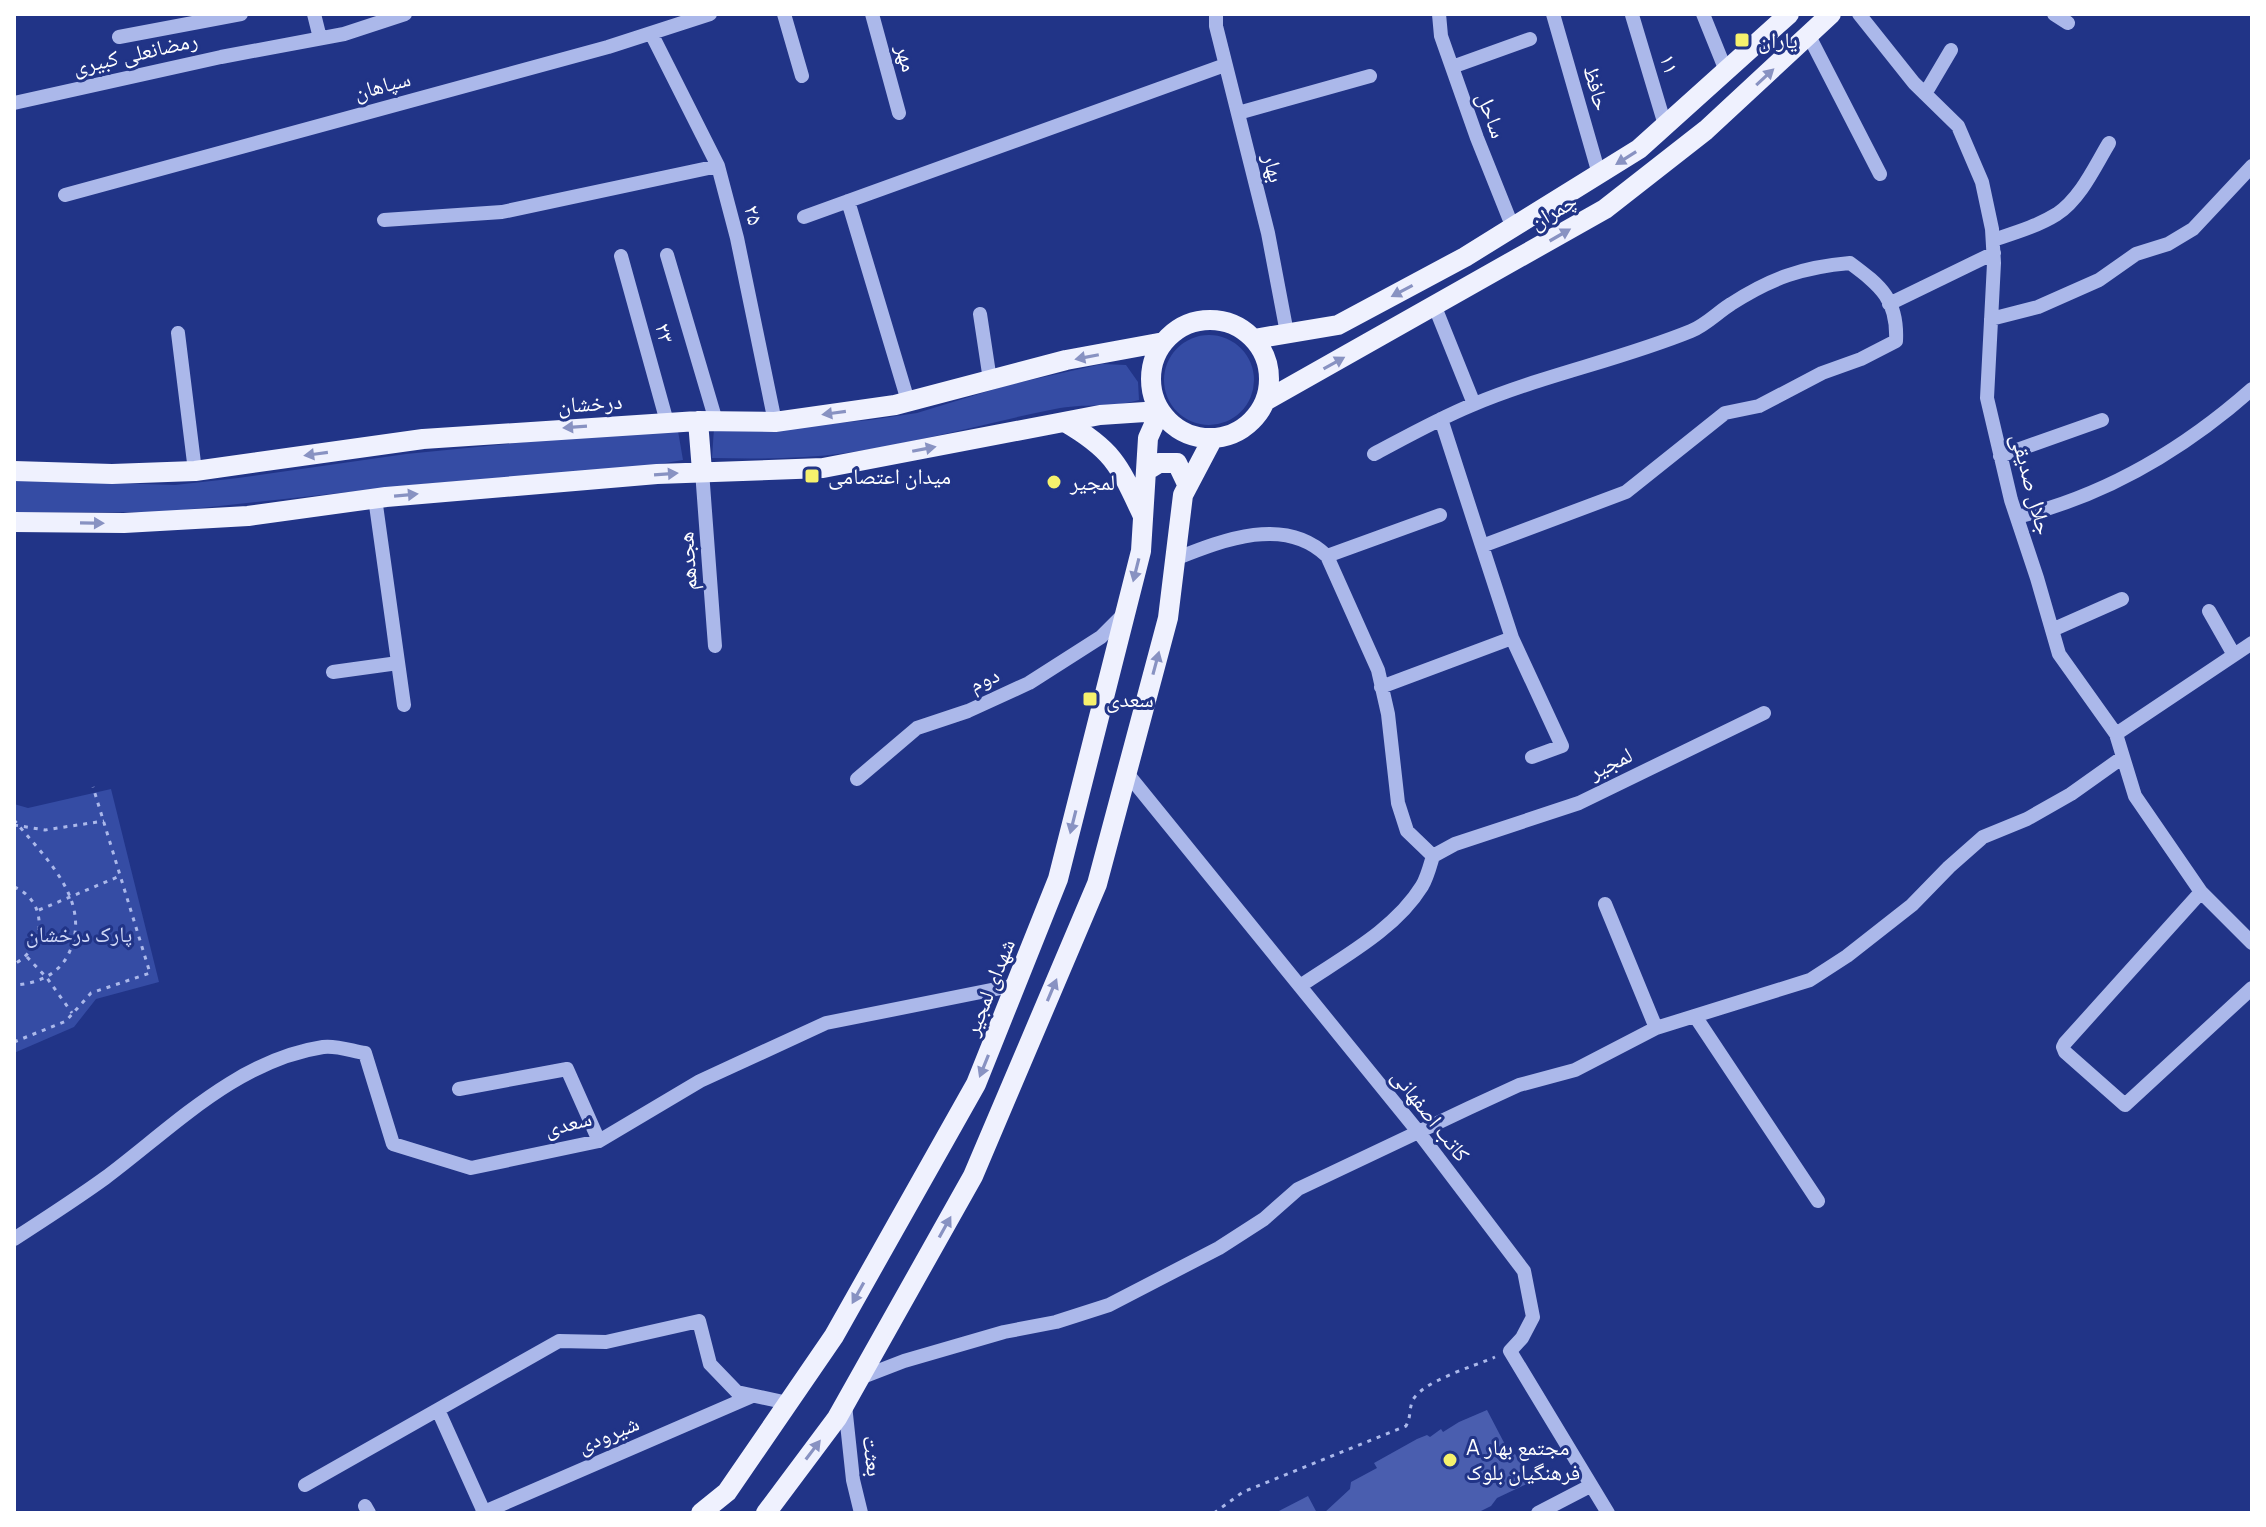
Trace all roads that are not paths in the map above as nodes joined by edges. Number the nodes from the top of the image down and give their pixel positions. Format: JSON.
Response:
{"nodes":[{"id":1,"x":241,"y":14,"type":"edge"},
{"id":2,"x":314,"y":14,"type":"edge"},
{"id":3,"x":405,"y":14,"type":"edge"},
{"id":4,"x":710,"y":14,"type":"edge"},
{"id":5,"x":784,"y":14,"type":"edge"},
{"id":6,"x":872,"y":14,"type":"edge"},
{"id":7,"x":1216,"y":14,"type":"edge"},
{"id":8,"x":1439,"y":14,"type":"edge"},
{"id":9,"x":1553,"y":14,"type":"edge"},
{"id":10,"x":1703,"y":14,"type":"edge"},
{"id":11,"x":1789,"y":14,"type":"edge"},
{"id":12,"x":1831,"y":14,"type":"edge"},
{"id":13,"x":1859,"y":14,"type":"edge"},
{"id":14,"x":2054,"y":14,"type":"edge"},
{"id":15,"x":1632,"y":15,"type":"edge"},
{"id":16,"x":2068,"y":23,"type":"dead end"},
{"id":17,"x":651,"y":33,"type":"junction"},
{"id":18,"x":1809,"y":36,"type":"junction"},
{"id":19,"x":119,"y":37,"type":"dead end"},
{"id":20,"x":320,"y":38,"type":"junction"},
{"id":21,"x":1530,"y":39,"type":"dead end"},
{"id":22,"x":1951,"y":50,"type":"dead end"},
{"id":23,"x":1225,"y":65,"type":"junction"},
{"id":24,"x":1452,"y":67,"type":"junction"},
{"id":25,"x":1726,"y":71,"type":"junction"},
{"id":26,"x":802,"y":76,"type":"dead end"},
{"id":27,"x":1370,"y":76,"type":"dead end"},
{"id":28,"x":1925,"y":94,"type":"junction"},
{"id":29,"x":14,"y":103,"type":"edge"},
{"id":30,"x":899,"y":113,"type":"dead end"},
{"id":31,"x":1238,"y":113,"type":"junction"},
{"id":32,"x":1665,"y":125,"type":"junction"},
{"id":33,"x":2109,"y":143,"type":"dead end"},
{"id":34,"x":718,"y":166,"type":"junction"},
{"id":35,"x":2252,"y":166,"type":"edge"},
{"id":36,"x":1599,"y":174,"type":"junction"},
{"id":37,"x":1880,"y":174,"type":"dead end"},
{"id":38,"x":65,"y":195,"type":"dead end"},
{"id":39,"x":848,"y":201,"type":"junction"},
{"id":40,"x":804,"y":217,"type":"dead end"},
{"id":41,"x":384,"y":220,"type":"dead end"},
{"id":42,"x":1513,"y":228,"type":"junction"},
{"id":43,"x":1993,"y":246,"type":"junction"},
{"id":44,"x":667,"y":255,"type":"dead end"},
{"id":45,"x":621,"y":256,"type":"dead end"},
{"id":46,"x":1889,"y":304,"type":"junction"},
{"id":47,"x":1435,"y":307,"type":"junction"},
{"id":48,"x":980,"y":314,"type":"dead end"},
{"id":49,"x":1991,"y":319,"type":"junction"},
{"id":50,"x":178,"y":333,"type":"dead end"},
{"id":51,"x":1287,"y":333,"type":"junction"},
{"id":52,"x":1254,"y":339,"type":"junction"},
{"id":53,"x":1164,"y":342,"type":"junction"},
{"id":54,"x":990,"y":380,"type":"junction"},
{"id":55,"x":2252,"y":389,"type":"edge"},
{"id":56,"x":908,"y":401,"type":"junction"},
{"id":57,"x":1265,"y":401,"type":"junction"},
{"id":58,"x":1474,"y":404,"type":"junction"},
{"id":59,"x":1160,"y":411,"type":"junction"},
{"id":60,"x":1441,"y":419,"type":"junction"},
{"id":61,"x":2102,"y":420,"type":"dead end"},
{"id":62,"x":707,"y":421,"type":"junction"},
{"id":63,"x":667,"y":422,"type":"junction"},
{"id":64,"x":775,"y":422,"type":"junction"},
{"id":65,"x":1065,"y":422,"type":"junction"},
{"id":66,"x":1213,"y":438,"type":"junction"},
{"id":67,"x":1374,"y":454,"type":"dead end"},
{"id":68,"x":2000,"y":456,"type":"junction"},
{"id":69,"x":14,"y":471,"type":"edge"},
{"id":70,"x":195,"y":471,"type":"junction"},
{"id":71,"x":702,"y":471,"type":"junction"},
{"id":72,"x":1146,"y":471,"type":"junction"},
{"id":73,"x":1188,"y":486,"type":"junction"},
{"id":74,"x":375,"y":498,"type":"junction"},
{"id":75,"x":1440,"y":515,"type":"dead end"},
{"id":76,"x":1143,"y":516,"type":"junction"},
{"id":77,"x":2017,"y":517,"type":"junction"},
{"id":78,"x":14,"y":522,"type":"edge"},
{"id":79,"x":1482,"y":546,"type":"junction"},
{"id":80,"x":1327,"y":556,"type":"junction"},
{"id":81,"x":1175,"y":559,"type":"junction"},
{"id":82,"x":2122,"y":599,"type":"dead end"},
{"id":83,"x":2209,"y":611,"type":"dead end"},
{"id":84,"x":1126,"y":612,"type":"junction"},
{"id":85,"x":2052,"y":630,"type":"junction"},
{"id":86,"x":1512,"y":638,"type":"junction"},
{"id":87,"x":2252,"y":643,"type":"edge"},
{"id":88,"x":715,"y":646,"type":"dead end"},
{"id":89,"x":2234,"y":655,"type":"junction"},
{"id":90,"x":398,"y":663,"type":"junction"},
{"id":91,"x":333,"y":672,"type":"dead end"},
{"id":92,"x":1381,"y":687,"type":"junction"},
{"id":93,"x":404,"y":705,"type":"dead end"},
{"id":94,"x":1764,"y":713,"type":"dead end"},
{"id":95,"x":2116,"y":734,"type":"junction"},
{"id":96,"x":1532,"y":757,"type":"dead end"},
{"id":97,"x":2123,"y":757,"type":"junction"},
{"id":98,"x":1126,"y":772,"type":"junction"},
{"id":99,"x":857,"y":779,"type":"dead end"},
{"id":100,"x":1433,"y":856,"type":"junction"},
{"id":101,"x":2201,"y":892,"type":"junction"},
{"id":102,"x":1605,"y":904,"type":"dead end"},
{"id":103,"x":2252,"y":943,"type":"edge"},
{"id":104,"x":1016,"y":985,"type":"junction"},
{"id":105,"x":1300,"y":986,"type":"junction"},
{"id":106,"x":2252,"y":988,"type":"edge"},
{"id":107,"x":1695,"y":1016,"type":"junction"},
{"id":108,"x":1656,"y":1028,"type":"junction"},
{"id":109,"x":459,"y":1089,"type":"dead end"},
{"id":110,"x":1420,"y":1134,"type":"junction"},
{"id":111,"x":599,"y":1141,"type":"junction"},
{"id":112,"x":1818,"y":1201,"type":"dead end"},
{"id":113,"x":14,"y":1239,"type":"edge"},
{"id":114,"x":860,"y":1378,"type":"junction"},
{"id":115,"x":752,"y":1395,"type":"junction"},
{"id":116,"x":788,"y":1403,"type":"junction"},
{"id":117,"x":845,"y":1404,"type":"junction"},
{"id":118,"x":438,"y":1410,"type":"junction"},
{"id":119,"x":305,"y":1485,"type":"dead end"},
{"id":120,"x":1590,"y":1486,"type":"junction"},
{"id":121,"x":483,"y":1512,"type":"edge"},
{"id":122,"x":701,"y":1513,"type":"edge"},
{"id":123,"x":766,"y":1513,"type":"edge"},
{"id":124,"x":861,"y":1513,"type":"edge"},
{"id":125,"x":1538,"y":1513,"type":"edge"},
{"id":126,"x":1608,"y":1513,"type":"edge"}],
"edges":[{"from":1,"to":19,"type":"street"},
{"from":2,"to":20,"type":"street"},
{"from":3,"to":20,"type":"street","name":"رمضانعلی کبیری"},
{"from":4,"to":17,"type":"street","name":"سپاهان"},
{"from":5,"to":26,"type":"street"},
{"from":6,"to":30,"type":"street","name":"مهر"},
{"from":7,"to":23,"type":"street","name":"بهار"},
{"from":8,"to":24,"type":"street","name":"ساحل"},
{"from":9,"to":36,"type":"street","name":"حافظ"},
{"from":10,"to":25,"type":"street"},
{"from":11,"to":25,"type":"main road","name":"چمران"},
{"from":12,"to":18,"type":"main road","name":"چمران"},
{"from":13,"to":28,"type":"street","name":"جلال صدیقی"},
{"from":14,"to":16,"type":"street"},
{"from":15,"to":32,"type":"street","name":"۱۱"},
{"from":17,"to":34,"type":"street","name":"۲۵"},
{"from":17,"to":38,"type":"street","name":"سپاهان"},
{"from":18,"to":37,"type":"street"},
{"from":47,"to":18,"type":"main road","name":"چمران","one_way":true},
{"from":20,"to":29,"type":"street","name":"رمضانعلی کبیری"},
{"from":21,"to":24,"type":"street"},
{"from":22,"to":28,"type":"street"},
{"from":23,"to":31,"type":"street","name":"بهار"},
{"from":23,"to":39,"type":"street"},
{"from":24,"to":42,"type":"street","name":"ساحل"},
{"from":25,"to":32,"type":"main road","name":"چمران"},
{"from":27,"to":31,"type":"street"},
{"from":28,"to":43,"type":"street","name":"جلال صدیقی"},
{"from":31,"to":51,"type":"street","name":"بهار"},
{"from":32,"to":36,"type":"main road","name":"چمران","one_way":true},
{"from":33,"to":43,"type":"street"},
{"from":34,"to":41,"type":"street"},
{"from":34,"to":64,"type":"street","name":"۲۵"},
{"from":35,"to":49,"type":"street"},
{"from":36,"to":42,"type":"main road","name":"چمران"},
{"from":39,"to":40,"type":"street"},
{"from":39,"to":56,"type":"street"},
{"from":42,"to":51,"type":"main road","name":"چمران","one_way":true},
{"from":43,"to":46,"type":"street"},
{"from":43,"to":49,"type":"street","name":"جلال صدیقی"},
{"from":44,"to":62,"type":"street"},
{"from":45,"to":63,"type":"street","name":"۲۳"},
{"from":46,"to":58,"type":"street"},
{"from":46,"to":79,"type":"street"},
{"from":57,"to":47,"type":"main road","name":"چمران","one_way":true},
{"from":47,"to":58,"type":"street"},
{"from":48,"to":54,"type":"street"},
{"from":49,"to":68,"type":"street","name":"جلال صدیقی"},
{"from":50,"to":70,"type":"street"},
{"from":51,"to":52,"type":"main road","name":"چمران"},
{"from":52,"to":53,"type":"main road"},
{"from":52,"to":57,"type":"main road"},
{"from":53,"to":54,"type":"main road","name":"درخشان","one_way":true},
{"from":53,"to":59,"type":"main road"},
{"from":54,"to":56,"type":"main road","name":"درخشان"},
{"from":55,"to":77,"type":"street"},
{"from":56,"to":64,"type":"main road","name":"درخشان","one_way":true},
{"from":57,"to":66,"type":"main road"},
{"from":58,"to":60,"type":"street"},
{"from":59,"to":65,"type":"main road"},
{"from":59,"to":66,"type":"main road"},
{"from":59,"to":72,"type":"main road","name":"شهدای لمجیر"},
{"from":60,"to":67,"type":"street"},
{"from":60,"to":79,"type":"street"},
{"from":61,"to":68,"type":"street"},
{"from":62,"to":63,"type":"main road","name":"درخشان"},
{"from":62,"to":64,"type":"main road","name":"درخشان"},
{"from":62,"to":71,"type":"main road"},
{"from":63,"to":70,"type":"main road","name":"درخشان","one_way":true},
{"from":71,"to":65,"type":"main road","one_way":true},
{"from":65,"to":76,"type":"main road"},
{"from":66,"to":73,"type":"main road"},
{"from":68,"to":77,"type":"street","name":"جلال صدیقی"},
{"from":69,"to":70,"type":"main road","name":"درخشان"},
{"from":74,"to":71,"type":"main road","one_way":true},
{"from":71,"to":88,"type":"street","name":"هجدهم"},
{"from":72,"to":73,"type":"main road"},
{"from":72,"to":76,"type":"main road","name":"شهدای لمجیر"},
{"from":73,"to":81,"type":"main road"},
{"from":78,"to":74,"type":"main road","one_way":true},
{"from":74,"to":90,"type":"street"},
{"from":75,"to":80,"type":"street"},
{"from":76,"to":84,"type":"main road","name":"شهدای لمجیر","one_way":true},
{"from":77,"to":85,"type":"street","name":"جلال صدیقی"},
{"from":79,"to":86,"type":"street"},
{"from":80,"to":81,"type":"street"},
{"from":80,"to":92,"type":"street"},
{"from":98,"to":81,"type":"main road","one_way":true},
{"from":82,"to":85,"type":"street"},
{"from":83,"to":89,"type":"street"},
{"from":84,"to":99,"type":"street","name":"دوم"},
{"from":84,"to":104,"type":"main road","name":"شهدای لمجیر","one_way":true},
{"from":85,"to":95,"type":"street","name":"جلال صدیقی"},
{"from":86,"to":92,"type":"street"},
{"from":86,"to":96,"type":"street"},
{"from":87,"to":89,"type":"street"},
{"from":89,"to":95,"type":"street"},
{"from":90,"to":91,"type":"street"},
{"from":90,"to":93,"type":"street"},
{"from":92,"to":100,"type":"street"},
{"from":94,"to":100,"type":"street","name":"لمجیر"},
{"from":95,"to":97,"type":"street","name":"جلال صدیقی"},
{"from":97,"to":101,"type":"street","name":"جلال صدیقی"},
{"from":97,"to":107,"type":"street"},
{"from":98,"to":105,"type":"street","name":"کاتب اصفهانی"},
{"from":114,"to":98,"type":"main road","one_way":true},
{"from":100,"to":105,"type":"street"},
{"from":101,"to":103,"type":"street","name":"جلال صدیقی"},
{"from":101,"to":106,"type":"street"},
{"from":102,"to":108,"type":"street"},
{"from":104,"to":111,"type":"street","name":"سعدی"},
{"from":104,"to":116,"type":"main road","name":"شهدای لمجیر","one_way":true},
{"from":105,"to":110,"type":"street","name":"کاتب اصفهانی"},
{"from":107,"to":108,"type":"street"},
{"from":107,"to":112,"type":"street"},
{"from":108,"to":110,"type":"street"},
{"from":109,"to":111,"type":"street"},
{"from":110,"to":114,"type":"street"},
{"from":110,"to":120,"type":"street","name":"کاتب اصفهانی"},
{"from":111,"to":113,"type":"street","name":"سعدی"},
{"from":114,"to":117,"type":"main road"},
{"from":115,"to":116,"type":"street"},
{"from":115,"to":118,"type":"street"},
{"from":115,"to":121,"type":"street","name":"شیرودی"},
{"from":116,"to":122,"type":"main road","name":"شهدای لمجیر"},
{"from":123,"to":117,"type":"main road","one_way":true},
{"from":117,"to":124,"type":"street","name":"بعثت"},
{"from":118,"to":119,"type":"street"},
{"from":118,"to":121,"type":"street"},
{"from":120,"to":125,"type":"street"},
{"from":120,"to":126,"type":"street"}]}
